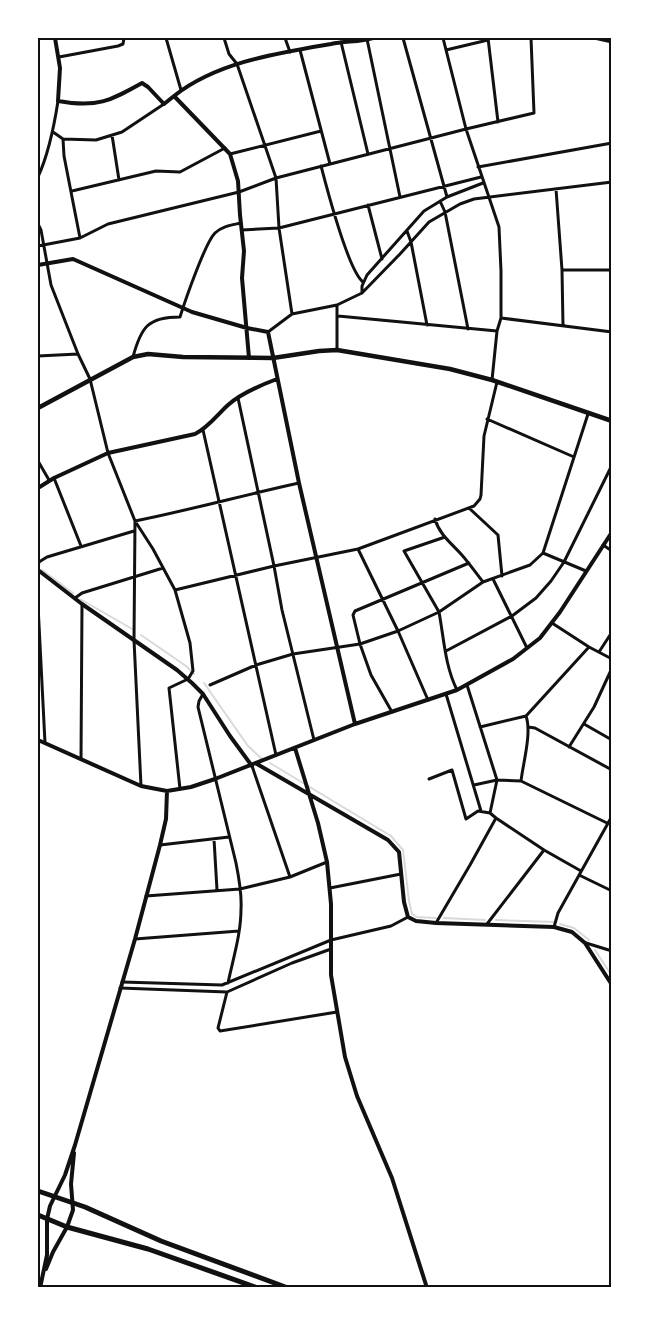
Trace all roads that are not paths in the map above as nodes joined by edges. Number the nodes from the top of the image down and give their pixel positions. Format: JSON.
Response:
{"nodes":[{"id":1,"x":55,"y":38,"type":"edge"},
{"id":2,"x":124,"y":38,"type":"edge"},
{"id":3,"x":166,"y":38,"type":"edge"},
{"id":4,"x":224,"y":38,"type":"edge"},
{"id":5,"x":285,"y":38,"type":"edge"},
{"id":6,"x":373,"y":38,"type":"edge"},
{"id":7,"x":404,"y":38,"type":"edge"},
{"id":8,"x":443,"y":38,"type":"edge"},
{"id":9,"x":531,"y":38,"type":"edge"},
{"id":10,"x":594,"y":38,"type":"edge"},
{"id":11,"x":367,"y":39,"type":"junction"},
{"id":12,"x":488,"y":39,"type":"edge"},
{"id":13,"x":341,"y":42,"type":"junction"},
{"id":14,"x":612,"y":42,"type":"edge"},
{"id":15,"x":300,"y":50,"type":"junction"},
{"id":16,"x":446,"y":50,"type":"junction"},
{"id":17,"x":290,"y":52,"type":"junction"},
{"id":18,"x":59,"y":57,"type":"junction"},
{"id":19,"x":237,"y":64,"type":"junction"},
{"id":20,"x":181,"y":90,"type":"junction"},
{"id":21,"x":174,"y":96,"type":"junction"},
{"id":22,"x":58,"y":101,"type":"junction"},
{"id":23,"x":164,"y":104,"type":"junction"},
{"id":24,"x":498,"y":122,"type":"junction"},
{"id":25,"x":466,"y":129,"type":"junction"},
{"id":26,"x":321,"y":131,"type":"junction"},
{"id":27,"x":53,"y":132,"type":"junction"},
{"id":28,"x":112,"y":135,"type":"junction"},
{"id":29,"x":431,"y":138,"type":"junction"},
{"id":30,"x":63,"y":139,"type":"junction"},
{"id":31,"x":612,"y":142,"type":"edge"},
{"id":32,"x":264,"y":144,"type":"junction"},
{"id":33,"x":225,"y":148,"type":"junction"},
{"id":34,"x":390,"y":149,"type":"junction"},
{"id":35,"x":230,"y":154,"type":"junction"},
{"id":36,"x":368,"y":154,"type":"junction"},
{"id":37,"x":330,"y":164,"type":"junction"},
{"id":38,"x":321,"y":166,"type":"junction"},
{"id":39,"x":478,"y":167,"type":"junction"},
{"id":40,"x":38,"y":177,"type":"edge"},
{"id":41,"x":481,"y":177,"type":"junction"},
{"id":42,"x":276,"y":178,"type":"junction"},
{"id":43,"x":119,"y":180,"type":"junction"},
{"id":44,"x":612,"y":182,"type":"edge"},
{"id":45,"x":483,"y":183,"type":"junction"},
{"id":46,"x":445,"y":186,"type":"junction"},
{"id":47,"x":556,"y":189,"type":"junction"},
{"id":48,"x":72,"y":191,"type":"junction"},
{"id":49,"x":239,"y":192,"type":"junction"},
{"id":50,"x":488,"y":196,"type":"junction"},
{"id":51,"x":400,"y":197,"type":"junction"},
{"id":52,"x":447,"y":197,"type":"junction"},
{"id":53,"x":440,"y":200,"type":"junction"},
{"id":54,"x":368,"y":205,"type":"junction"},
{"id":55,"x":445,"y":212,"type":"junction"},
{"id":56,"x":335,"y":214,"type":"junction"},
{"id":57,"x":241,"y":223,"type":"junction"},
{"id":58,"x":38,"y":224,"type":"edge"},
{"id":59,"x":279,"y":228,"type":"junction"},
{"id":60,"x":242,"y":230,"type":"junction"},
{"id":61,"x":407,"y":231,"type":"junction"},
{"id":62,"x":80,"y":238,"type":"junction"},
{"id":63,"x":411,"y":242,"type":"junction"},
{"id":64,"x":43,"y":245,"type":"junction"},
{"id":65,"x":38,"y":246,"type":"edge"},
{"id":66,"x":382,"y":259,"type":"junction"},
{"id":67,"x":46,"y":264,"type":"junction"},
{"id":68,"x":38,"y":265,"type":"edge"},
{"id":69,"x":562,"y":270,"type":"junction"},
{"id":70,"x":612,"y":270,"type":"edge"},
{"id":71,"x":363,"y":282,"type":"junction"},
{"id":72,"x":362,"y":292,"type":"junction"},
{"id":73,"x":338,"y":305,"type":"junction"},
{"id":74,"x":182,"y":308,"type":"junction"},
{"id":75,"x":292,"y":314,"type":"junction"},
{"id":76,"x":338,"y":316,"type":"junction"},
{"id":77,"x":501,"y":318,"type":"junction"},
{"id":78,"x":427,"y":325,"type":"junction"},
{"id":79,"x":563,"y":326,"type":"junction"},
{"id":80,"x":247,"y":328,"type":"junction"},
{"id":81,"x":468,"y":329,"type":"junction"},
{"id":82,"x":497,"y":331,"type":"junction"},
{"id":83,"x":268,"y":332,"type":"junction"},
{"id":84,"x":612,"y":332,"type":"edge"},
{"id":85,"x":337,"y":350,"type":"junction"},
{"id":86,"x":78,"y":354,"type":"junction"},
{"id":87,"x":38,"y":356,"type":"edge"},
{"id":88,"x":133,"y":358,"type":"junction"},
{"id":89,"x":249,"y":358,"type":"junction"},
{"id":90,"x":273,"y":358,"type":"junction"},
{"id":91,"x":90,"y":379,"type":"junction"},
{"id":92,"x":277,"y":379,"type":"junction"},
{"id":93,"x":494,"y":381,"type":"junction"},
{"id":94,"x":238,"y":398,"type":"junction"},
{"id":95,"x":38,"y":408,"type":"edge"},
{"id":96,"x":588,"y":414,"type":"junction"},
{"id":97,"x":487,"y":420,"type":"junction"},
{"id":98,"x":612,"y":421,"type":"edge"},
{"id":99,"x":202,"y":430,"type":"junction"},
{"id":100,"x":108,"y":453,"type":"junction"},
{"id":101,"x":574,"y":457,"type":"junction"},
{"id":102,"x":38,"y":461,"type":"edge"},
{"id":103,"x":612,"y":465,"type":"edge"},
{"id":104,"x":54,"y":478,"type":"junction"},
{"id":105,"x":49,"y":480,"type":"junction"},
{"id":106,"x":299,"y":483,"type":"junction"},
{"id":107,"x":38,"y":488,"type":"edge"},
{"id":108,"x":257,"y":492,"type":"junction"},
{"id":109,"x":220,"y":503,"type":"junction"},
{"id":110,"x":470,"y":508,"type":"junction"},
{"id":111,"x":435,"y":520,"type":"junction"},
{"id":112,"x":135,"y":521,"type":"junction"},
{"id":113,"x":134,"y":531,"type":"junction"},
{"id":114,"x":612,"y":532,"type":"edge"},
{"id":115,"x":445,"y":537,"type":"junction"},
{"id":116,"x":603,"y":545,"type":"junction"},
{"id":117,"x":81,"y":546,"type":"junction"},
{"id":118,"x":358,"y":549,"type":"junction"},
{"id":119,"x":612,"y":551,"type":"edge"},
{"id":120,"x":543,"y":553,"type":"junction"},
{"id":121,"x":316,"y":557,"type":"junction"},
{"id":122,"x":564,"y":562,"type":"junction"},
{"id":123,"x":469,"y":563,"type":"junction"},
{"id":124,"x":274,"y":566,"type":"junction"},
{"id":125,"x":38,"y":568,"type":"edge"},
{"id":126,"x":163,"y":568,"type":"junction"},
{"id":127,"x":586,"y":571,"type":"junction"},
{"id":128,"x":236,"y":576,"type":"junction"},
{"id":129,"x":502,"y":576,"type":"junction"},
{"id":130,"x":135,"y":577,"type":"junction"},
{"id":131,"x":493,"y":579,"type":"junction"},
{"id":132,"x":483,"y":582,"type":"junction"},
{"id":133,"x":421,"y":583,"type":"junction"},
{"id":134,"x":175,"y":590,"type":"junction"},
{"id":135,"x":75,"y":598,"type":"junction"},
{"id":136,"x":382,"y":600,"type":"junction"},
{"id":137,"x":82,"y":604,"type":"junction"},
{"id":138,"x":38,"y":605,"type":"edge"},
{"id":139,"x":439,"y":612,"type":"junction"},
{"id":140,"x":510,"y":616,"type":"junction"},
{"id":141,"x":552,"y":623,"type":"junction"},
{"id":142,"x":398,"y":631,"type":"junction"},
{"id":143,"x":612,"y":632,"type":"edge"},
{"id":144,"x":134,"y":640,"type":"junction"},
{"id":145,"x":360,"y":644,"type":"junction"},
{"id":146,"x":589,"y":647,"type":"junction"},
{"id":147,"x":337,"y":648,"type":"junction"},
{"id":148,"x":527,"y":648,"type":"junction"},
{"id":149,"x":446,"y":651,"type":"junction"},
{"id":150,"x":598,"y":652,"type":"junction"},
{"id":151,"x":293,"y":654,"type":"junction"},
{"id":152,"x":612,"y":658,"type":"edge"},
{"id":153,"x":256,"y":665,"type":"junction"},
{"id":154,"x":612,"y":668,"type":"edge"},
{"id":155,"x":188,"y":679,"type":"junction"},
{"id":156,"x":210,"y":685,"type":"dead end"},
{"id":157,"x":467,"y":685,"type":"junction"},
{"id":158,"x":457,"y":690,"type":"junction"},
{"id":159,"x":203,"y":694,"type":"junction"},
{"id":160,"x":446,"y":694,"type":"junction"},
{"id":161,"x":428,"y":700,"type":"junction"},
{"id":162,"x":392,"y":712,"type":"junction"},
{"id":163,"x":526,"y":716,"type":"junction"},
{"id":164,"x":355,"y":724,"type":"junction"},
{"id":165,"x":584,"y":724,"type":"junction"},
{"id":166,"x":480,"y":727,"type":"junction"},
{"id":167,"x":528,"y":727,"type":"junction"},
{"id":168,"x":38,"y":740,"type":"edge"},
{"id":169,"x":314,"y":740,"type":"junction"},
{"id":170,"x":612,"y":740,"type":"edge"},
{"id":171,"x":45,"y":743,"type":"junction"},
{"id":172,"x":569,"y":747,"type":"junction"},
{"id":173,"x":295,"y":748,"type":"junction"},
{"id":174,"x":276,"y":756,"type":"junction"},
{"id":175,"x":81,"y":759,"type":"junction"},
{"id":176,"x":257,"y":764,"type":"junction"},
{"id":177,"x":252,"y":766,"type":"junction"},
{"id":178,"x":612,"y":770,"type":"edge"},
{"id":179,"x":215,"y":779,"type":"junction"},
{"id":180,"x":429,"y":779,"type":"dead end"},
{"id":181,"x":497,"y":780,"type":"junction"},
{"id":182,"x":521,"y":781,"type":"junction"},
{"id":183,"x":141,"y":786,"type":"junction"},
{"id":184,"x":474,"y":786,"type":"junction"},
{"id":185,"x":180,"y":789,"type":"junction"},
{"id":186,"x":167,"y":791,"type":"junction"},
{"id":187,"x":309,"y":794,"type":"junction"},
{"id":188,"x":481,"y":811,"type":"junction"},
{"id":189,"x":490,"y":812,"type":"junction"},
{"id":190,"x":612,"y":816,"type":"edge"},
{"id":191,"x":496,"y":818,"type":"junction"},
{"id":192,"x":608,"y":823,"type":"junction"},
{"id":193,"x":229,"y":837,"type":"junction"},
{"id":194,"x":214,"y":838,"type":"junction"},
{"id":195,"x":160,"y":845,"type":"junction"},
{"id":196,"x":544,"y":850,"type":"junction"},
{"id":197,"x":327,"y":862,"type":"junction"},
{"id":198,"x":581,"y":871,"type":"junction"},
{"id":199,"x":401,"y":874,"type":"junction"},
{"id":200,"x":579,"y":875,"type":"junction"},
{"id":201,"x":290,"y":877,"type":"junction"},
{"id":202,"x":240,"y":888,"type":"junction"},
{"id":203,"x":330,"y":888,"type":"junction"},
{"id":204,"x":217,"y":890,"type":"junction"},
{"id":205,"x":612,"y":891,"type":"edge"},
{"id":206,"x":146,"y":896,"type":"junction"},
{"id":207,"x":408,"y":917,"type":"junction"},
{"id":208,"x":436,"y":923,"type":"junction"},
{"id":209,"x":487,"y":924,"type":"junction"},
{"id":210,"x":554,"y":927,"type":"junction"},
{"id":211,"x":239,"y":931,"type":"junction"},
{"id":212,"x":135,"y":939,"type":"junction"},
{"id":213,"x":331,"y":940,"type":"junction"},
{"id":214,"x":585,"y":943,"type":"junction"},
{"id":215,"x":330,"y":949,"type":"junction"},
{"id":216,"x":612,"y":951,"type":"edge"},
{"id":217,"x":122,"y":982,"type":"junction"},
{"id":218,"x":228,"y":983,"type":"junction"},
{"id":219,"x":612,"y":985,"type":"edge"},
{"id":220,"x":120,"y":988,"type":"junction"},
{"id":221,"x":227,"y":992,"type":"junction"},
{"id":222,"x":337,"y":1012,"type":"junction"},
{"id":223,"x":75,"y":1144,"type":"junction"},
{"id":224,"x":38,"y":1191,"type":"edge"},
{"id":225,"x":54,"y":1196,"type":"junction"},
{"id":226,"x":72,"y":1202,"type":"junction"},
{"id":227,"x":38,"y":1215,"type":"edge"},
{"id":228,"x":47,"y":1219,"type":"junction"},
{"id":229,"x":67,"y":1226,"type":"junction"},
{"id":230,"x":42,"y":1281,"type":"junction"},
{"id":231,"x":40,"y":1288,"type":"edge"},
{"id":232,"x":258,"y":1288,"type":"edge"},
{"id":233,"x":288,"y":1288,"type":"edge"},
{"id":234,"x":426,"y":1288,"type":"edge"}],
"edges":[{"from":1,"to":18,"type":"street"},
{"from":2,"to":18,"type":"street"},
{"from":3,"to":20,"type":"street"},
{"from":4,"to":19,"type":"street"},
{"from":5,"to":17,"type":"street"},
{"from":6,"to":11,"type":"street"},
{"from":7,"to":29,"type":"street"},
{"from":8,"to":16,"type":"street"},
{"from":9,"to":24,"type":"street"},
{"from":10,"to":14,"type":"street"},
{"from":11,"to":13,"type":"street"},
{"from":11,"to":34,"type":"street"},
{"from":12,"to":16,"type":"street"},
{"from":12,"to":24,"type":"street"},
{"from":13,"to":15,"type":"street"},
{"from":13,"to":36,"type":"street"},
{"from":15,"to":17,"type":"street"},
{"from":15,"to":26,"type":"street"},
{"from":16,"to":25,"type":"street"},
{"from":17,"to":19,"type":"street"},
{"from":18,"to":22,"type":"street"},
{"from":19,"to":20,"type":"street"},
{"from":19,"to":32,"type":"street"},
{"from":20,"to":21,"type":"street"},
{"from":21,"to":23,"type":"street"},
{"from":21,"to":33,"type":"street"},
{"from":22,"to":23,"type":"street"},
{"from":22,"to":27,"type":"street"},
{"from":23,"to":28,"type":"street"},
{"from":24,"to":25,"type":"street"},
{"from":25,"to":29,"type":"street"},
{"from":25,"to":39,"type":"street"},
{"from":26,"to":32,"type":"street"},
{"from":26,"to":37,"type":"street"},
{"from":27,"to":30,"type":"street"},
{"from":27,"to":40,"type":"street"},
{"from":28,"to":30,"type":"street"},
{"from":28,"to":43,"type":"street"},
{"from":29,"to":34,"type":"street"},
{"from":29,"to":46,"type":"street"},
{"from":30,"to":48,"type":"street"},
{"from":31,"to":39,"type":"street"},
{"from":32,"to":35,"type":"street"},
{"from":32,"to":42,"type":"street"},
{"from":33,"to":35,"type":"street"},
{"from":33,"to":43,"type":"street"},
{"from":34,"to":36,"type":"street"},
{"from":34,"to":51,"type":"street"},
{"from":35,"to":49,"type":"street"},
{"from":36,"to":37,"type":"street"},
{"from":37,"to":38,"type":"street"},
{"from":38,"to":42,"type":"street"},
{"from":38,"to":56,"type":"street"},
{"from":39,"to":41,"type":"street"},
{"from":41,"to":45,"type":"street"},
{"from":41,"to":46,"type":"street"},
{"from":42,"to":49,"type":"street"},
{"from":42,"to":59,"type":"street"},
{"from":43,"to":48,"type":"street"},
{"from":44,"to":47,"type":"street"},
{"from":45,"to":50,"type":"street"},
{"from":45,"to":52,"type":"street"},
{"from":46,"to":51,"type":"street"},
{"from":46,"to":52,"type":"street"},
{"from":47,"to":50,"type":"street"},
{"from":47,"to":69,"type":"street"},
{"from":48,"to":62,"type":"street"},
{"from":49,"to":57,"type":"street"},
{"from":49,"to":62,"type":"street"},
{"from":50,"to":55,"type":"street"},
{"from":50,"to":77,"type":"street"},
{"from":51,"to":54,"type":"street"},
{"from":52,"to":53,"type":"street"},
{"from":53,"to":55,"type":"street"},
{"from":53,"to":61,"type":"street"},
{"from":54,"to":56,"type":"street"},
{"from":54,"to":66,"type":"street"},
{"from":55,"to":63,"type":"street"},
{"from":55,"to":81,"type":"street"},
{"from":56,"to":59,"type":"street"},
{"from":56,"to":71,"type":"street"},
{"from":57,"to":60,"type":"street"},
{"from":57,"to":74,"type":"street"},
{"from":58,"to":64,"type":"street"},
{"from":59,"to":60,"type":"street"},
{"from":59,"to":75,"type":"street"},
{"from":60,"to":80,"type":"street"},
{"from":61,"to":63,"type":"street"},
{"from":61,"to":66,"type":"street"},
{"from":62,"to":64,"type":"street"},
{"from":63,"to":72,"type":"street"},
{"from":63,"to":78,"type":"street"},
{"from":64,"to":65,"type":"street"},
{"from":64,"to":67,"type":"street"},
{"from":66,"to":71,"type":"street"},
{"from":67,"to":68,"type":"street"},
{"from":67,"to":74,"type":"street"},
{"from":67,"to":86,"type":"street"},
{"from":69,"to":70,"type":"street"},
{"from":69,"to":79,"type":"street"},
{"from":71,"to":72,"type":"street"},
{"from":72,"to":73,"type":"street"},
{"from":73,"to":75,"type":"street"},
{"from":73,"to":76,"type":"street"},
{"from":74,"to":80,"type":"street"},
{"from":74,"to":88,"type":"street"},
{"from":75,"to":83,"type":"street"},
{"from":76,"to":78,"type":"street"},
{"from":76,"to":85,"type":"street"},
{"from":77,"to":79,"type":"street"},
{"from":77,"to":82,"type":"street"},
{"from":78,"to":81,"type":"street"},
{"from":79,"to":84,"type":"street"},
{"from":80,"to":83,"type":"street"},
{"from":80,"to":89,"type":"street"},
{"from":81,"to":82,"type":"street"},
{"from":82,"to":93,"type":"street"},
{"from":83,"to":90,"type":"street"},
{"from":85,"to":90,"type":"main road"},
{"from":85,"to":93,"type":"main road"},
{"from":86,"to":87,"type":"street"},
{"from":86,"to":91,"type":"street"},
{"from":88,"to":89,"type":"main road"},
{"from":88,"to":91,"type":"main road"},
{"from":89,"to":90,"type":"main road"},
{"from":90,"to":92,"type":"street"},
{"from":91,"to":95,"type":"main road"},
{"from":91,"to":100,"type":"street"},
{"from":92,"to":94,"type":"street"},
{"from":92,"to":106,"type":"street"},
{"from":93,"to":96,"type":"main road"},
{"from":93,"to":97,"type":"street"},
{"from":94,"to":99,"type":"street"},
{"from":94,"to":108,"type":"street"},
{"from":96,"to":98,"type":"main road"},
{"from":96,"to":101,"type":"street"},
{"from":97,"to":101,"type":"street"},
{"from":97,"to":110,"type":"street"},
{"from":99,"to":100,"type":"street"},
{"from":99,"to":109,"type":"street"},
{"from":100,"to":104,"type":"street"},
{"from":100,"to":112,"type":"street"},
{"from":101,"to":120,"type":"street"},
{"from":102,"to":105,"type":"street"},
{"from":103,"to":122,"type":"street"},
{"from":104,"to":105,"type":"street"},
{"from":104,"to":117,"type":"street"},
{"from":105,"to":107,"type":"street"},
{"from":106,"to":108,"type":"street"},
{"from":106,"to":121,"type":"street"},
{"from":108,"to":109,"type":"street"},
{"from":108,"to":124,"type":"street"},
{"from":109,"to":112,"type":"street"},
{"from":109,"to":128,"type":"street"},
{"from":110,"to":111,"type":"street"},
{"from":110,"to":129,"type":"street"},
{"from":111,"to":115,"type":"street"},
{"from":111,"to":118,"type":"street"},
{"from":112,"to":113,"type":"street"},
{"from":112,"to":126,"type":"street"},
{"from":113,"to":117,"type":"street"},
{"from":113,"to":130,"type":"street"},
{"from":114,"to":116,"type":"street"},
{"from":115,"to":123,"type":"street"},
{"from":115,"to":133,"type":"street"},
{"from":116,"to":119,"type":"street"},
{"from":116,"to":127,"type":"street"},
{"from":117,"to":125,"type":"street"},
{"from":118,"to":121,"type":"street"},
{"from":118,"to":136,"type":"street"},
{"from":120,"to":122,"type":"street"},
{"from":120,"to":129,"type":"street"},
{"from":121,"to":124,"type":"street"},
{"from":121,"to":147,"type":"street"},
{"from":122,"to":127,"type":"street"},
{"from":122,"to":140,"type":"street"},
{"from":123,"to":132,"type":"street"},
{"from":123,"to":133,"type":"street"},
{"from":124,"to":128,"type":"street"},
{"from":124,"to":151,"type":"street"},
{"from":125,"to":135,"type":"street"},
{"from":126,"to":130,"type":"street"},
{"from":126,"to":134,"type":"street"},
{"from":127,"to":141,"type":"street"},
{"from":128,"to":134,"type":"street"},
{"from":128,"to":153,"type":"street"},
{"from":129,"to":131,"type":"street"},
{"from":130,"to":135,"type":"street"},
{"from":130,"to":144,"type":"street"},
{"from":131,"to":132,"type":"street"},
{"from":131,"to":140,"type":"street"},
{"from":132,"to":139,"type":"street"},
{"from":133,"to":136,"type":"street"},
{"from":133,"to":139,"type":"street"},
{"from":134,"to":155,"type":"street"},
{"from":135,"to":137,"type":"street"},
{"from":136,"to":142,"type":"street"},
{"from":136,"to":145,"type":"street"},
{"from":137,"to":144,"type":"street"},
{"from":137,"to":175,"type":"street"},
{"from":138,"to":171,"type":"street"},
{"from":139,"to":142,"type":"street"},
{"from":139,"to":149,"type":"street"},
{"from":140,"to":148,"type":"street"},
{"from":140,"to":149,"type":"street"},
{"from":141,"to":146,"type":"street"},
{"from":141,"to":148,"type":"street"},
{"from":142,"to":145,"type":"street"},
{"from":142,"to":161,"type":"street"},
{"from":143,"to":150,"type":"street"},
{"from":144,"to":155,"type":"street"},
{"from":144,"to":183,"type":"street"},
{"from":145,"to":147,"type":"street"},
{"from":145,"to":162,"type":"street"},
{"from":146,"to":150,"type":"street"},
{"from":146,"to":163,"type":"street"},
{"from":147,"to":151,"type":"street"},
{"from":147,"to":164,"type":"street"},
{"from":148,"to":157,"type":"street"},
{"from":149,"to":158,"type":"street"},
{"from":150,"to":152,"type":"street"},
{"from":151,"to":153,"type":"street"},
{"from":151,"to":169,"type":"street"},
{"from":153,"to":156,"type":"street"},
{"from":153,"to":174,"type":"street"},
{"from":154,"to":165,"type":"street"},
{"from":155,"to":159,"type":"street"},
{"from":155,"to":185,"type":"street"},
{"from":157,"to":158,"type":"street"},
{"from":157,"to":166,"type":"street"},
{"from":158,"to":160,"type":"street"},
{"from":159,"to":177,"type":"street"},
{"from":159,"to":179,"type":"street"},
{"from":160,"to":161,"type":"street"},
{"from":160,"to":184,"type":"street"},
{"from":161,"to":162,"type":"street"},
{"from":162,"to":164,"type":"street"},
{"from":163,"to":166,"type":"street"},
{"from":163,"to":167,"type":"street"},
{"from":164,"to":169,"type":"street"},
{"from":165,"to":170,"type":"street"},
{"from":165,"to":172,"type":"street"},
{"from":166,"to":181,"type":"street"},
{"from":167,"to":172,"type":"street"},
{"from":167,"to":182,"type":"street"},
{"from":168,"to":171,"type":"street"},
{"from":169,"to":173,"type":"street"},
{"from":171,"to":175,"type":"street"},
{"from":172,"to":178,"type":"street"},
{"from":173,"to":174,"type":"street"},
{"from":173,"to":187,"type":"street"},
{"from":174,"to":176,"type":"street"},
{"from":175,"to":183,"type":"street"},
{"from":176,"to":177,"type":"street"},
{"from":176,"to":187,"type":"street"},
{"from":177,"to":179,"type":"street"},
{"from":177,"to":201,"type":"street"},
{"from":179,"to":185,"type":"street"},
{"from":179,"to":193,"type":"street"},
{"from":180,"to":188,"type":"street"},
{"from":181,"to":182,"type":"street"},
{"from":181,"to":184,"type":"street"},
{"from":181,"to":189,"type":"street"},
{"from":182,"to":192,"type":"street"},
{"from":183,"to":186,"type":"street"},
{"from":184,"to":188,"type":"street"},
{"from":185,"to":186,"type":"street"},
{"from":186,"to":195,"type":"street"},
{"from":187,"to":197,"type":"street"},
{"from":187,"to":199,"type":"street"},
{"from":188,"to":189,"type":"street"},
{"from":189,"to":191,"type":"street"},
{"from":190,"to":192,"type":"street"},
{"from":191,"to":196,"type":"street"},
{"from":191,"to":208,"type":"street"},
{"from":192,"to":198,"type":"street"},
{"from":193,"to":194,"type":"street"},
{"from":193,"to":202,"type":"street"},
{"from":194,"to":195,"type":"street"},
{"from":194,"to":204,"type":"street"},
{"from":195,"to":206,"type":"street"},
{"from":196,"to":198,"type":"street"},
{"from":196,"to":209,"type":"street"},
{"from":197,"to":201,"type":"street"},
{"from":197,"to":203,"type":"street"},
{"from":198,"to":200,"type":"street"},
{"from":199,"to":203,"type":"street"},
{"from":199,"to":207,"type":"street"},
{"from":200,"to":205,"type":"street"},
{"from":200,"to":210,"type":"street"},
{"from":201,"to":202,"type":"street"},
{"from":202,"to":204,"type":"street"},
{"from":202,"to":211,"type":"street"},
{"from":203,"to":213,"type":"street"},
{"from":204,"to":206,"type":"street"},
{"from":206,"to":212,"type":"street"},
{"from":207,"to":208,"type":"street"},
{"from":207,"to":213,"type":"street"},
{"from":208,"to":209,"type":"street"},
{"from":209,"to":210,"type":"street"},
{"from":210,"to":214,"type":"street"},
{"from":211,"to":212,"type":"street"},
{"from":211,"to":218,"type":"street"},
{"from":212,"to":217,"type":"street"},
{"from":213,"to":215,"type":"street"},
{"from":213,"to":218,"type":"street"},
{"from":214,"to":216,"type":"street"},
{"from":214,"to":219,"type":"street"},
{"from":215,"to":221,"type":"street"},
{"from":215,"to":222,"type":"street"},
{"from":217,"to":218,"type":"street"},
{"from":217,"to":220,"type":"street"},
{"from":220,"to":221,"type":"street"},
{"from":220,"to":223,"type":"street"},
{"from":221,"to":222,"type":"street"},
{"from":222,"to":234,"type":"street"},
{"from":223,"to":225,"type":"street"},
{"from":223,"to":226,"type":"street"},
{"from":224,"to":225,"type":"highway"},
{"from":225,"to":226,"type":"highway"},
{"from":225,"to":228,"type":"street"},
{"from":226,"to":229,"type":"street"},
{"from":226,"to":233,"type":"highway"},
{"from":227,"to":228,"type":"highway"},
{"from":228,"to":229,"type":"highway"},
{"from":228,"to":230,"type":"street"},
{"from":229,"to":230,"type":"street"},
{"from":229,"to":232,"type":"highway"},
{"from":230,"to":231,"type":"street"}]}
